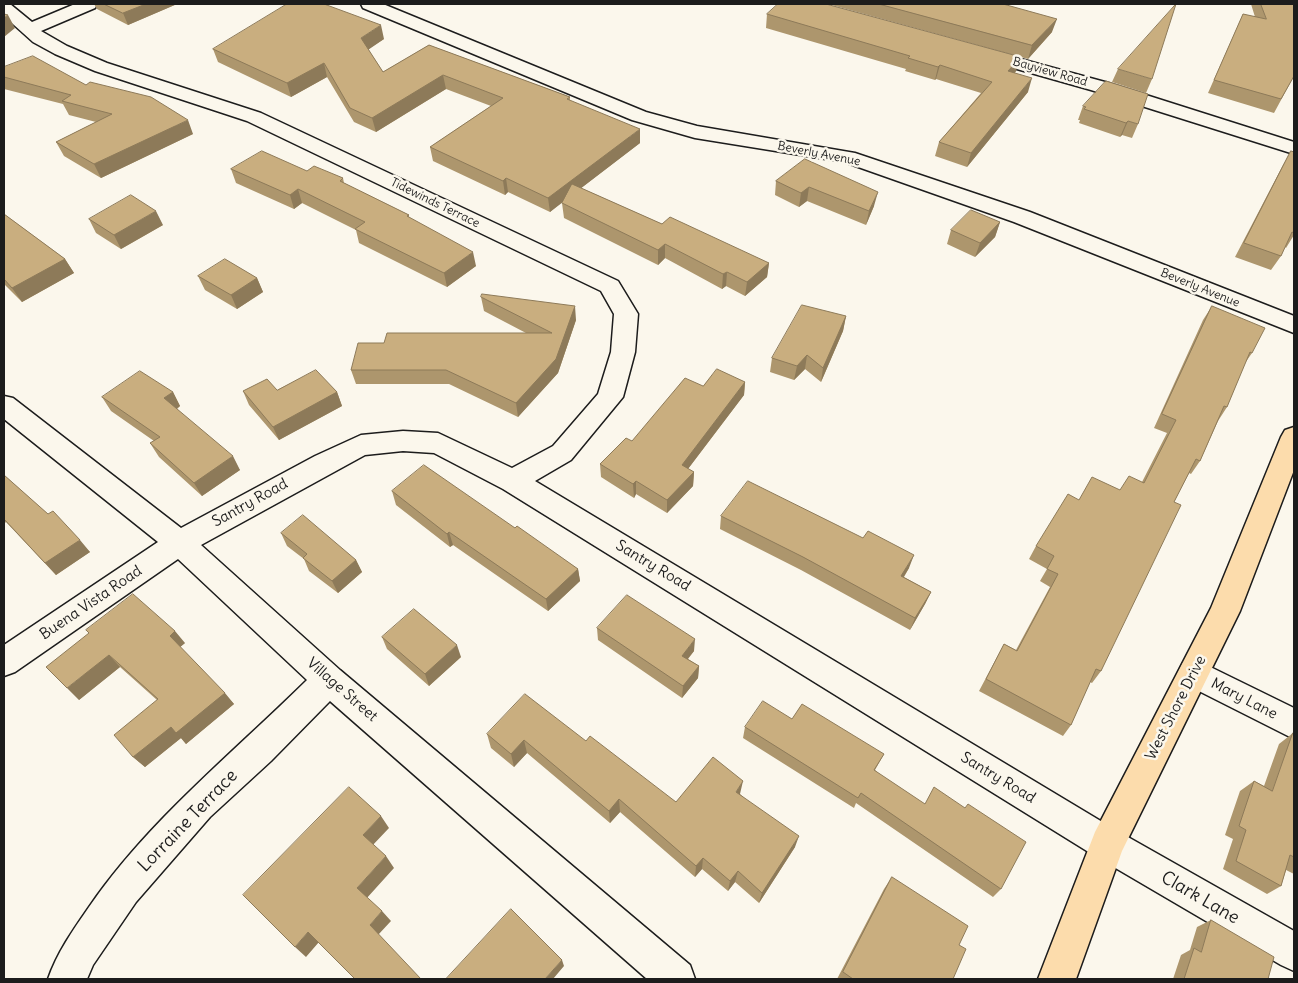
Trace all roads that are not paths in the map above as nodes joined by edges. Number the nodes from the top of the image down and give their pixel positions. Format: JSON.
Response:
{"nodes":[{"id":1,"x":89,"y":4,"type":"edge"},
{"id":2,"x":369,"y":4,"type":"edge"},
{"id":3,"x":4,"y":8,"type":"edge"},
{"id":4,"x":31,"y":29,"type":"junction"},
{"id":5,"x":963,"y":48,"type":"edge"},
{"id":6,"x":1294,"y":148,"type":"edge"},
{"id":7,"x":1294,"y":325,"type":"edge"},
{"id":8,"x":4,"y":407,"type":"edge"},
{"id":9,"x":1294,"y":437,"type":"edge"},
{"id":10,"x":513,"y":481,"type":"junction"},
{"id":11,"x":179,"y":543,"type":"junction"},
{"id":12,"x":4,"y":662,"type":"edge"},
{"id":13,"x":1194,"y":673,"type":"junction"},
{"id":14,"x":329,"y":680,"type":"junction"},
{"id":15,"x":1294,"y":724,"type":"edge"},
{"id":16,"x":1107,"y":844,"type":"junction"},
{"id":17,"x":1294,"y":952,"type":"edge"},
{"id":18,"x":67,"y":979,"type":"edge"},
{"id":19,"x":676,"y":979,"type":"edge"},
{"id":20,"x":1057,"y":979,"type":"edge"}],
"edges":[{"from":1,"to":4,"type":"street"},
{"from":2,"to":7,"type":"street","name":"Beverly Avenue"},
{"from":3,"to":4,"type":"street","name":"Tidewinds Terrace"},
{"from":4,"to":10,"type":"street","name":"Tidewinds Terrace"},
{"from":5,"to":6,"type":"street","name":"Bayview Road"},
{"from":8,"to":11,"type":"street","name":"Village Street"},
{"from":9,"to":13,"type":"main road","name":"West Shore Drive"},
{"from":10,"to":11,"type":"street","name":"Santry Road"},
{"from":10,"to":16,"type":"street","name":"Santry Road"},
{"from":11,"to":12,"type":"street","name":"Buena Vista Road"},
{"from":11,"to":14,"type":"street","name":"Village Street"},
{"from":13,"to":15,"type":"street","name":"Mary Lane"},
{"from":13,"to":16,"type":"main road","name":"West Shore Drive"},
{"from":14,"to":18,"type":"street","name":"Lorraine Terrace"},
{"from":14,"to":19,"type":"street","name":"Village Street"},
{"from":16,"to":17,"type":"street","name":"Clark Lane"},
{"from":16,"to":20,"type":"main road","name":"West Shore Drive"}]}
